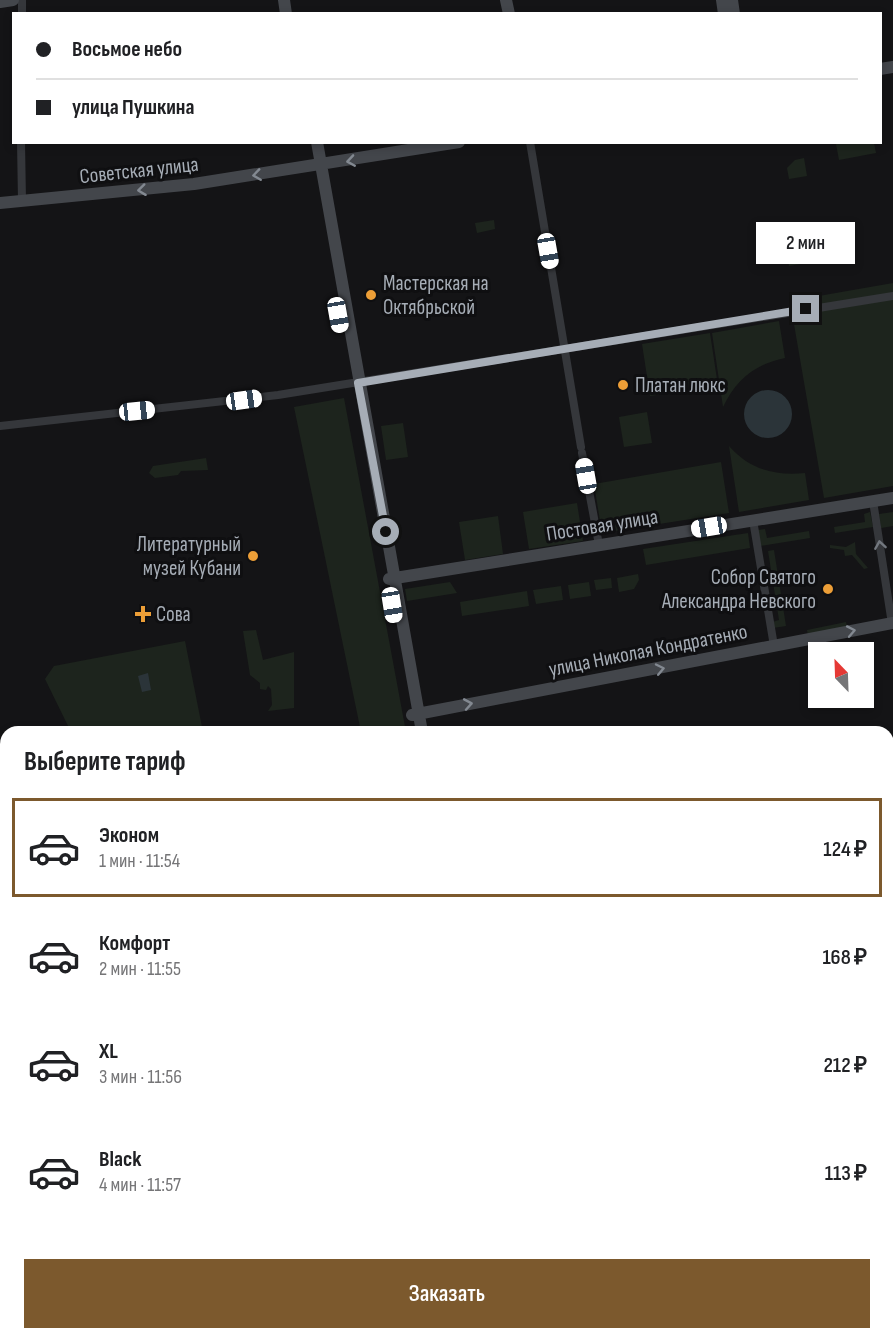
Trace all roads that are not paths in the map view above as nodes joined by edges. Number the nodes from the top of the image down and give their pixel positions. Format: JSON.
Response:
{"nodes":[{"id":1,"x":13,"y":0,"type":"edge"},
{"id":2,"x":0,"y":2,"type":"edge"},
{"id":3,"x":21,"y":144,"type":"edge"},
{"id":4,"x":309,"y":144,"type":"edge"},
{"id":5,"x":316,"y":144,"type":"edge"},
{"id":6,"x":448,"y":144,"type":"edge"},
{"id":7,"x":530,"y":144,"type":"edge"},
{"id":8,"x":317,"y":167,"type":"junction"},
{"id":9,"x":22,"y":201,"type":"junction"},
{"id":10,"x":0,"y":203,"type":"edge"},
{"id":11,"x":893,"y":296,"type":"edge"},
{"id":12,"x":565,"y":351,"type":"junction"},
{"id":13,"x":354,"y":384,"type":"junction"},
{"id":14,"x":0,"y":426,"type":"edge"},
{"id":15,"x":893,"y":498,"type":"edge"},
{"id":16,"x":893,"y":503,"type":"edge"},
{"id":17,"x":873,"y":504,"type":"junction"},
{"id":18,"x":754,"y":523,"type":"junction"},
{"id":19,"x":599,"y":545,"type":"junction"},
{"id":20,"x":392,"y":581,"type":"junction"},
{"id":21,"x":892,"y":624,"type":"edge"},
{"id":22,"x":774,"y":646,"type":"junction"},
{"id":23,"x":415,"y":714,"type":"junction"},
{"id":24,"x":414,"y":726,"type":"edge"},
{"id":25,"x":420,"y":726,"type":"edge"}],
"edges":[{"from":1,"to":2,"type":"street"},
{"from":3,"to":9,"type":"street"},
{"from":4,"to":8,"type":"street"},
{"from":5,"to":8,"type":"street"},
{"from":6,"to":8,"type":"street","name":"Советская улица","one_way":true},
{"from":7,"to":12,"type":"street"},
{"from":8,"to":9,"type":"street","name":"Советская улица","one_way":true},
{"from":8,"to":13,"type":"street"},
{"from":9,"to":10,"type":"street","name":"Советская улица"},
{"from":11,"to":12,"type":"street"},
{"from":12,"to":13,"type":"street"},
{"from":12,"to":19,"type":"street"},
{"from":13,"to":14,"type":"street"},
{"from":13,"to":20,"type":"street"},
{"from":15,"to":17,"type":"street","name":"Постовая улица"},
{"from":16,"to":17,"type":"street","name":"Постовая улица"},
{"from":17,"to":18,"type":"street","name":"Постовая улица"},
{"from":21,"to":17,"type":"street","one_way":true},
{"from":18,"to":19,"type":"street","name":"Постовая улица"},
{"from":18,"to":20,"type":"street","name":"Постовая улица"},
{"from":18,"to":22,"type":"street"},
{"from":19,"to":20,"type":"street","name":"Постовая улица"},
{"from":20,"to":23,"type":"street"},
{"from":22,"to":21,"type":"street","name":"улица Николая Кондратенко","one_way":true},
{"from":23,"to":22,"type":"street","name":"улица Николая Кондратенко","one_way":true},
{"from":23,"to":24,"type":"street"},
{"from":23,"to":25,"type":"street"}]}
